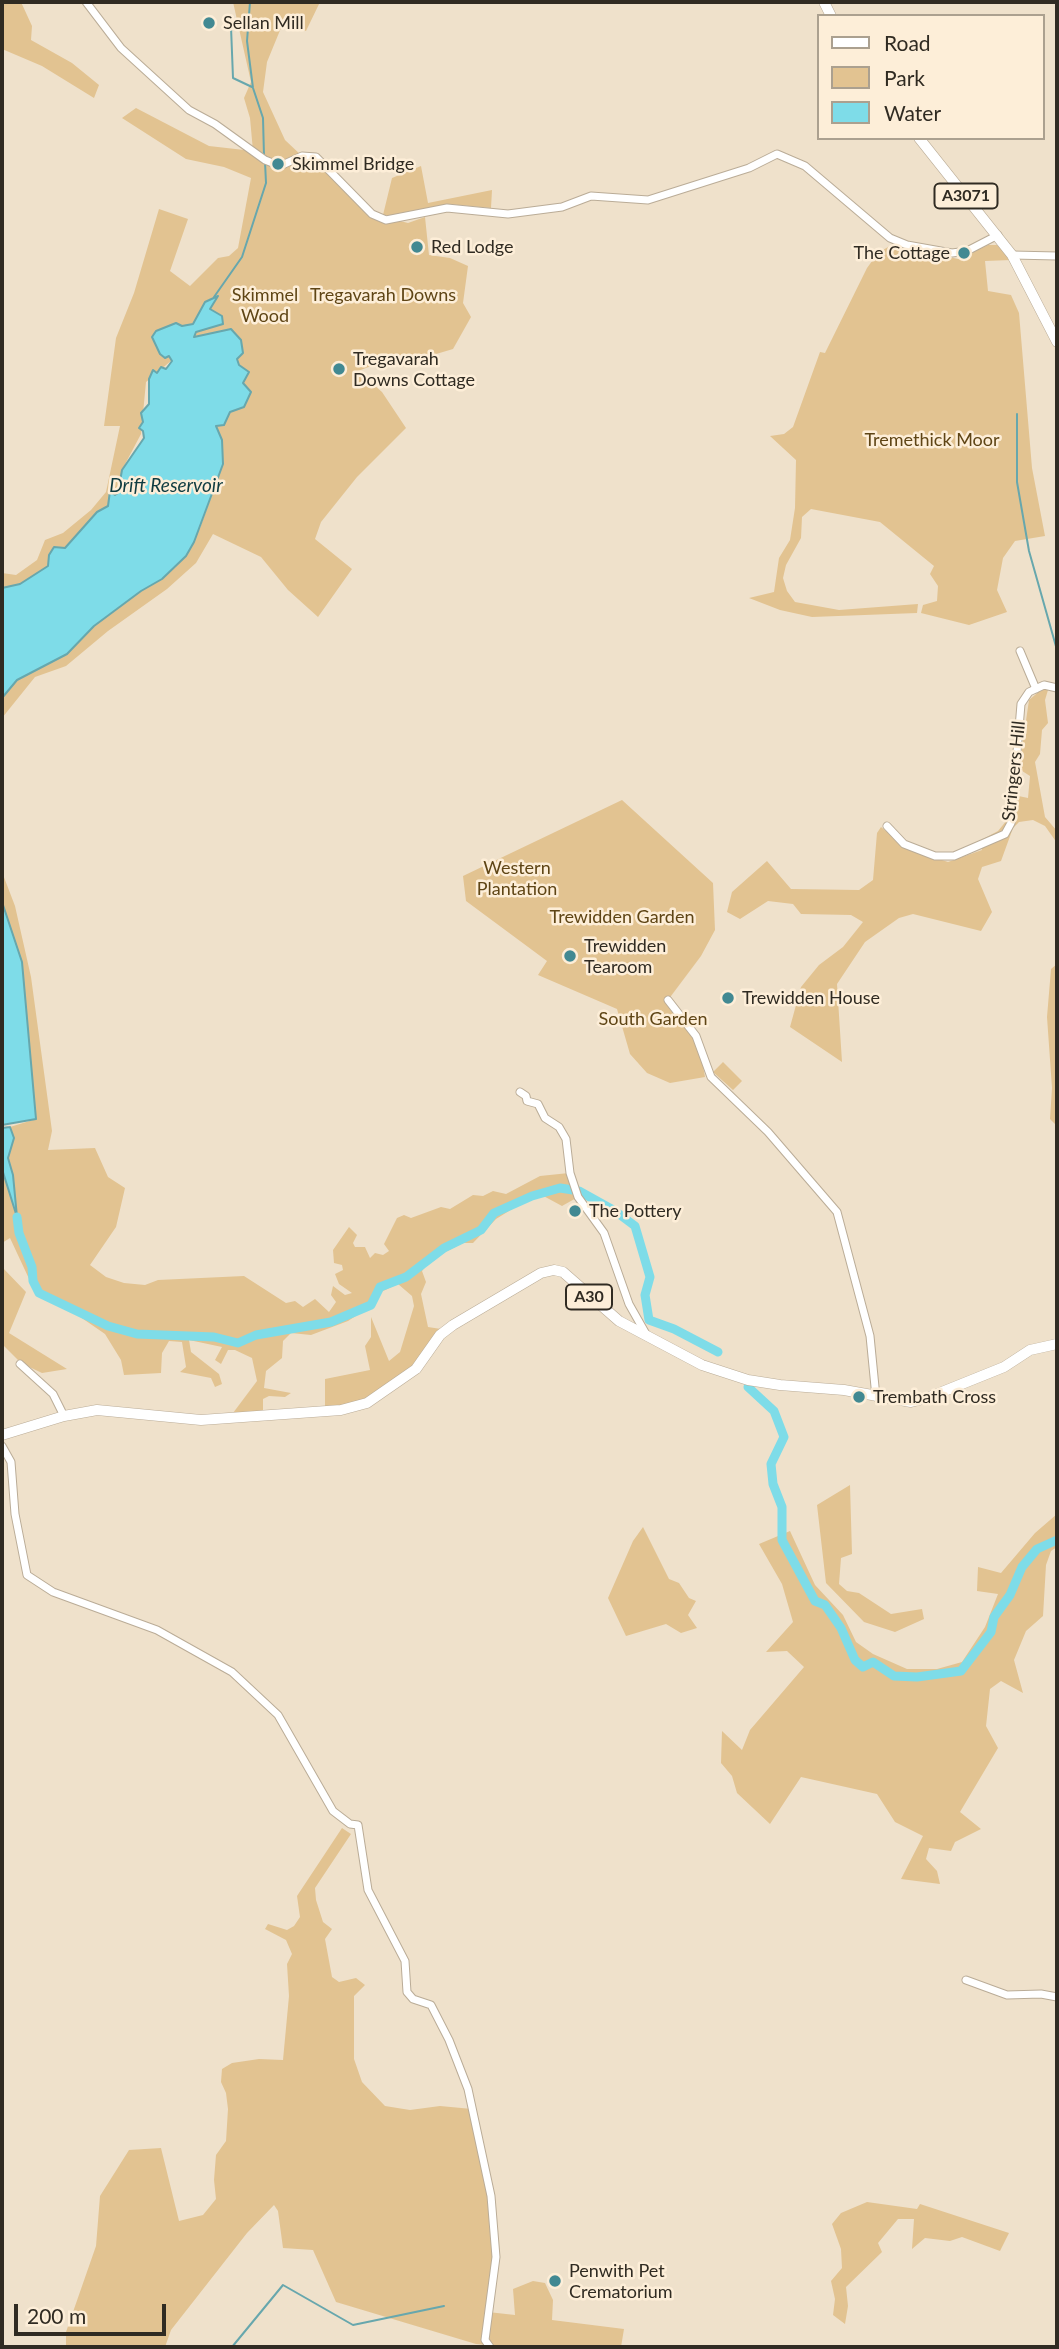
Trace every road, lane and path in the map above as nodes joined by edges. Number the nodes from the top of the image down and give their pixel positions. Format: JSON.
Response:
{"nodes":[{"id":1,"x":86,"y":2,"type":"edge"},
{"id":2,"x":921,"y":140,"type":"edge"},
{"id":3,"x":998,"y":235,"type":"junction"},
{"id":4,"x":1012,"y":255,"type":"junction"},
{"id":5,"x":1057,"y":256,"type":"edge"},
{"id":6,"x":1057,"y":342,"type":"edge"},
{"id":7,"x":1020,"y":651,"type":"dead end"},
{"id":8,"x":1057,"y":688,"type":"edge"},
{"id":9,"x":1036,"y":689,"type":"junction"},
{"id":10,"x":887,"y":826,"type":"dead end"},
{"id":11,"x":668,"y":1000,"type":"dead end"},
{"id":12,"x":520,"y":1092,"type":"dead end"},
{"id":13,"x":646,"y":1334,"type":"junction"},
{"id":14,"x":1057,"y":1344,"type":"edge"},
{"id":15,"x":20,"y":1364,"type":"dead end"},
{"id":16,"x":876,"y":1397,"type":"junction"},
{"id":17,"x":64,"y":1416,"type":"junction"},
{"id":18,"x":2,"y":1435,"type":"edge"},
{"id":19,"x":2,"y":1446,"type":"edge"},
{"id":20,"x":966,"y":1980,"type":"dead end"},
{"id":21,"x":1057,"y":1997,"type":"edge"},
{"id":22,"x":490,"y":2347,"type":"edge"}],
"edges":[{"from":1,"to":3,"type":"street"},
{"from":2,"to":3,"type":"main road","number":"A3071"},
{"from":3,"to":4,"type":"main road","number":"A3071"},
{"from":4,"to":5,"type":"street"},
{"from":4,"to":6,"type":"main road","number":"A3071"},
{"from":7,"to":9,"type":"street"},
{"from":8,"to":9,"type":"street"},
{"from":9,"to":10,"type":"street","name":"Stringers Hill"},
{"from":11,"to":16,"type":"street"},
{"from":12,"to":13,"type":"street"},
{"from":13,"to":16,"type":"main road","number":"A30"},
{"from":13,"to":17,"type":"main road","number":"A30"},
{"from":14,"to":16,"type":"main road","number":"A30"},
{"from":15,"to":17,"type":"street"},
{"from":17,"to":18,"type":"main road","number":"A30"},
{"from":19,"to":22,"type":"street"},
{"from":20,"to":21,"type":"street"}]}
